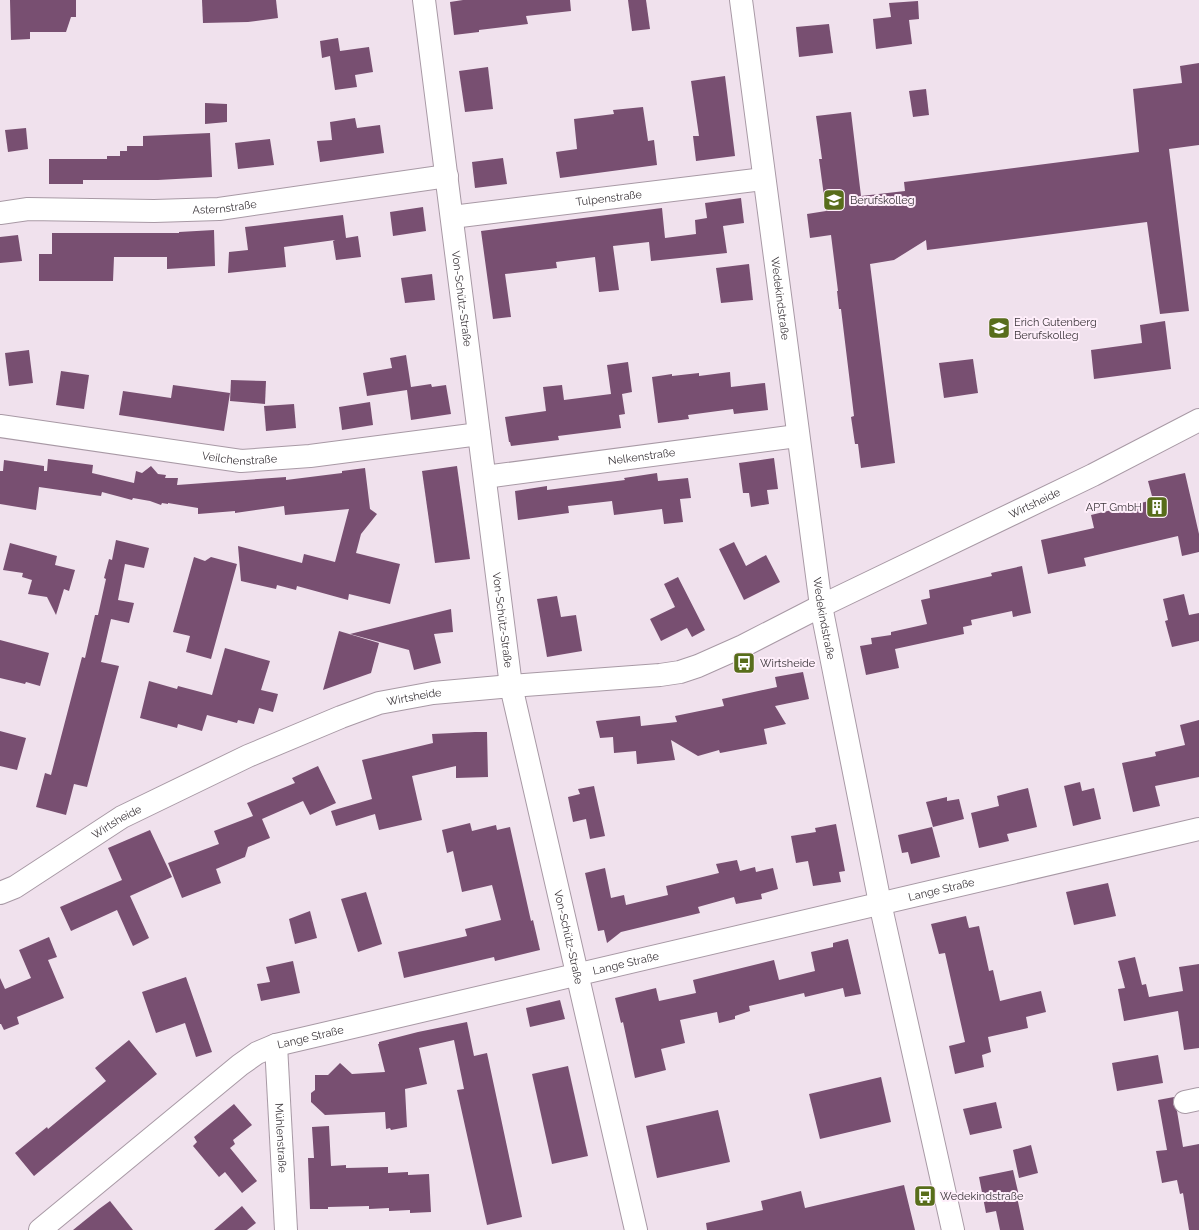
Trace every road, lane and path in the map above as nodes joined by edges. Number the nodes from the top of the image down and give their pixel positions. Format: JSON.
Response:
{"nodes":[{"id":1,"x":424,"y":0,"type":"edge"},
{"id":2,"x":741,"y":0,"type":"edge"},
{"id":3,"x":447,"y":176,"type":"junction"},
{"id":4,"x":764,"y":179,"type":"junction"},
{"id":5,"x":0,"y":213,"type":"edge"},
{"id":6,"x":452,"y":217,"type":"junction"},
{"id":7,"x":1199,"y":420,"type":"edge"},
{"id":8,"x":0,"y":426,"type":"edge"},
{"id":9,"x":479,"y":434,"type":"junction"},
{"id":10,"x":797,"y":436,"type":"junction"},
{"id":11,"x":485,"y":477,"type":"junction"},
{"id":12,"x":821,"y":606,"type":"junction"},
{"id":13,"x":511,"y":686,"type":"junction"},
{"id":14,"x":1199,"y":829,"type":"edge"},
{"id":15,"x":0,"y":893,"type":"edge"},
{"id":16,"x":880,"y":903,"type":"junction"},
{"id":17,"x":577,"y":976,"type":"junction"},
{"id":18,"x":276,"y":1045,"type":"junction"},
{"id":19,"x":40,"y":1230,"type":"edge"},
{"id":20,"x":286,"y":1230,"type":"edge"},
{"id":21,"x":636,"y":1230,"type":"edge"},
{"id":22,"x":953,"y":1230,"type":"edge"}],
"edges":[{"from":1,"to":3,"type":"street","name":"Von-Schütz-Straße"},
{"from":2,"to":4,"type":"street","name":"Wedekindstraße"},
{"from":3,"to":5,"type":"street","name":"Asternstraße"},
{"from":3,"to":6,"type":"street","name":"Von-Schütz-Straße"},
{"from":4,"to":6,"type":"street","name":"Tulpenstraße"},
{"from":4,"to":10,"type":"street","name":"Wedekindstraße"},
{"from":6,"to":9,"type":"street","name":"Von-Schütz-Straße"},
{"from":7,"to":12,"type":"street","name":"Wirtsheide"},
{"from":8,"to":9,"type":"street","name":"Veilchenstraße"},
{"from":9,"to":11,"type":"street","name":"Von-Schütz-Straße"},
{"from":10,"to":11,"type":"street","name":"Nelkenstraße"},
{"from":10,"to":12,"type":"street","name":"Wedekindstraße"},
{"from":11,"to":13,"type":"street","name":"Von-Schütz-Straße"},
{"from":12,"to":13,"type":"street","name":"Wirtsheide"},
{"from":12,"to":16,"type":"street","name":"Wedekindstraße"},
{"from":13,"to":15,"type":"street","name":"Wirtsheide"},
{"from":13,"to":17,"type":"street","name":"Von-Schütz-Straße"},
{"from":14,"to":16,"type":"street","name":"Lange Straße"},
{"from":16,"to":17,"type":"street","name":"Lange Straße"},
{"from":16,"to":22,"type":"street","name":"Wedekindstraße"},
{"from":17,"to":18,"type":"street","name":"Lange Straße"},
{"from":17,"to":21,"type":"street","name":"Von-Schütz-Straße"},
{"from":18,"to":19,"type":"street","name":"Lange Straße"},
{"from":18,"to":20,"type":"street","name":"Mühlenstraße"}]}
